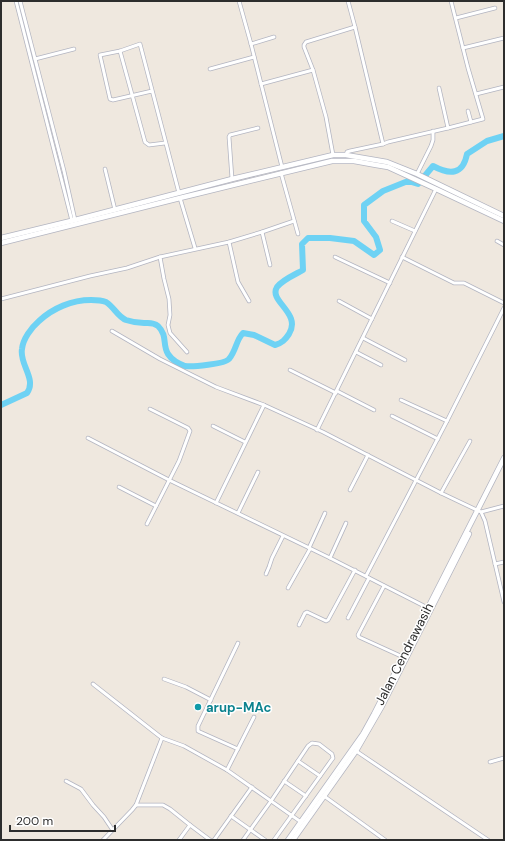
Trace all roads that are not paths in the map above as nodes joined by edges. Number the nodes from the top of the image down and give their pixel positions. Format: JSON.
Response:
{"nodes":[{"id":1,"x":16,"y":1,"type":"edge"},
{"id":2,"x":20,"y":1,"type":"edge"},
{"id":3,"x":239,"y":1,"type":"edge"},
{"id":4,"x":348,"y":1,"type":"edge"},
{"id":5,"x":451,"y":1,"type":"edge"},
{"id":6,"x":495,"y":8,"type":"dead end"},
{"id":7,"x":456,"y":18,"type":"junction"},
{"id":8,"x":355,"y":27,"type":"junction"},
{"id":9,"x":274,"y":37,"type":"dead end"},
{"id":10,"x":504,"y":38,"type":"edge"},
{"id":11,"x":251,"y":44,"type":"junction"},
{"id":12,"x":463,"y":48,"type":"junction"},
{"id":13,"x":74,"y":49,"type":"dead end"},
{"id":14,"x":120,"y":51,"type":"junction"},
{"id":15,"x":254,"y":57,"type":"junction"},
{"id":16,"x":35,"y":58,"type":"junction"},
{"id":17,"x":210,"y":69,"type":"dead end"},
{"id":18,"x":313,"y":70,"type":"junction"},
{"id":19,"x":260,"y":84,"type":"junction"},
{"id":20,"x":504,"y":87,"type":"edge"},
{"id":21,"x":439,"y":88,"type":"dead end"},
{"id":22,"x":152,"y":91,"type":"junction"},
{"id":23,"x":476,"y":94,"type":"junction"},
{"id":24,"x":132,"y":96,"type":"junction"},
{"id":25,"x":468,"y":111,"type":"dead end"},
{"id":26,"x":471,"y":122,"type":"junction"},
{"id":27,"x":258,"y":128,"type":"dead end"},
{"id":28,"x":448,"y":128,"type":"junction"},
{"id":29,"x":433,"y":131,"type":"junction"},
{"id":30,"x":165,"y":143,"type":"junction"},
{"id":31,"x":383,"y":144,"type":"junction"},
{"id":32,"x":333,"y":155,"type":"junction"},
{"id":33,"x":346,"y":155,"type":"junction"},
{"id":34,"x":105,"y":169,"type":"dead end"},
{"id":35,"x":282,"y":170,"type":"junction"},
{"id":36,"x":403,"y":171,"type":"junction"},
{"id":37,"x":419,"y":177,"type":"junction"},
{"id":38,"x":232,"y":179,"type":"junction"},
{"id":39,"x":426,"y":182,"type":"junction"},
{"id":40,"x":436,"y":189,"type":"junction"},
{"id":41,"x":179,"y":195,"type":"junction"},
{"id":42,"x":115,"y":210,"type":"junction"},
{"id":43,"x":504,"y":216,"type":"edge"},
{"id":44,"x":294,"y":221,"type":"junction"},
{"id":45,"x":392,"y":221,"type":"dead end"},
{"id":46,"x":504,"y":221,"type":"edge"},
{"id":47,"x":74,"y":223,"type":"junction"},
{"id":48,"x":415,"y":230,"type":"junction"},
{"id":49,"x":262,"y":232,"type":"junction"},
{"id":50,"x":298,"y":234,"type":"dead end"},
{"id":51,"x":1,"y":238,"type":"edge"},
{"id":52,"x":497,"y":241,"type":"dead end"},
{"id":53,"x":229,"y":242,"type":"junction"},
{"id":54,"x":1,"y":243,"type":"edge"},
{"id":55,"x":504,"y":245,"type":"edge"},
{"id":56,"x":195,"y":248,"type":"junction"},
{"id":57,"x":160,"y":256,"type":"junction"},
{"id":58,"x":335,"y":257,"type":"dead end"},
{"id":59,"x":402,"y":257,"type":"junction"},
{"id":60,"x":270,"y":265,"type":"dead end"},
{"id":61,"x":390,"y":283,"type":"junction"},
{"id":62,"x":1,"y":299,"type":"edge"},
{"id":63,"x":249,"y":301,"type":"dead end"},
{"id":64,"x":339,"y":301,"type":"dead end"},
{"id":65,"x":504,"y":303,"type":"edge"},
{"id":66,"x":504,"y":308,"type":"edge"},
{"id":67,"x":372,"y":319,"type":"junction"},
{"id":68,"x":112,"y":331,"type":"dead end"},
{"id":69,"x":363,"y":338,"type":"junction"},
{"id":70,"x":187,"y":352,"type":"dead end"},
{"id":71,"x":356,"y":352,"type":"junction"},
{"id":72,"x":405,"y":360,"type":"dead end"},
{"id":73,"x":381,"y":365,"type":"dead end"},
{"id":74,"x":290,"y":370,"type":"dead end"},
{"id":75,"x":336,"y":392,"type":"junction"},
{"id":76,"x":401,"y":400,"type":"dead end"},
{"id":77,"x":264,"y":405,"type":"junction"},
{"id":78,"x":150,"y":409,"type":"dead end"},
{"id":79,"x":374,"y":410,"type":"dead end"},
{"id":80,"x":392,"y":416,"type":"dead end"},
{"id":81,"x":447,"y":421,"type":"junction"},
{"id":82,"x":213,"y":426,"type":"dead end"},
{"id":83,"x":317,"y":430,"type":"junction"},
{"id":84,"x":88,"y":438,"type":"dead end"},
{"id":85,"x":438,"y":439,"type":"junction"},
{"id":86,"x":245,"y":442,"type":"junction"},
{"id":87,"x":470,"y":442,"type":"dead end"},
{"id":88,"x":368,"y":455,"type":"junction"},
{"id":89,"x":504,"y":458,"type":"edge"},
{"id":90,"x":504,"y":465,"type":"edge"},
{"id":91,"x":258,"y":472,"type":"dead end"},
{"id":92,"x":169,"y":480,"type":"junction"},
{"id":93,"x":417,"y":480,"type":"junction"},
{"id":94,"x":119,"y":487,"type":"dead end"},
{"id":95,"x":350,"y":490,"type":"dead end"},
{"id":96,"x":441,"y":493,"type":"junction"},
{"id":97,"x":216,"y":503,"type":"junction"},
{"id":98,"x":156,"y":506,"type":"junction"},
{"id":99,"x":504,"y":506,"type":"edge"},
{"id":100,"x":480,"y":511,"type":"junction"},
{"id":101,"x":238,"y":513,"type":"junction"},
{"id":102,"x":325,"y":513,"type":"dead end"},
{"id":103,"x":346,"y":523,"type":"dead end"},
{"id":104,"x":147,"y":524,"type":"dead end"},
{"id":105,"x":283,"y":536,"type":"junction"},
{"id":106,"x":309,"y":548,"type":"junction"},
{"id":107,"x":330,"y":558,"type":"junction"},
{"id":108,"x":504,"y":562,"type":"edge"},
{"id":109,"x":495,"y":564,"type":"junction"},
{"id":110,"x":354,"y":570,"type":"junction"},
{"id":111,"x":266,"y":574,"type":"dead end"},
{"id":112,"x":367,"y":577,"type":"junction"},
{"id":113,"x":384,"y":586,"type":"junction"},
{"id":114,"x":288,"y":588,"type":"dead end"},
{"id":115,"x":504,"y":602,"type":"edge"},
{"id":116,"x":430,"y":608,"type":"junction"},
{"id":117,"x":348,"y":618,"type":"dead end"},
{"id":118,"x":299,"y":625,"type":"dead end"},
{"id":119,"x":238,"y":643,"type":"dead end"},
{"id":120,"x":403,"y":657,"type":"junction"},
{"id":121,"x":164,"y":679,"type":"dead end"},
{"id":122,"x":92,"y":684,"type":"dead end"},
{"id":123,"x":211,"y":700,"type":"junction"},
{"id":124,"x":254,"y":717,"type":"dead end"},
{"id":125,"x":162,"y":738,"type":"junction"},
{"id":126,"x":238,"y":749,"type":"junction"},
{"id":127,"x":356,"y":751,"type":"junction"},
{"id":128,"x":504,"y":758,"type":"edge"},
{"id":129,"x":298,"y":761,"type":"junction"},
{"id":130,"x":490,"y":762,"type":"dead end"},
{"id":131,"x":228,"y":770,"type":"junction"},
{"id":132,"x":320,"y":776,"type":"junction"},
{"id":133,"x":66,"y":781,"type":"dead end"},
{"id":134,"x":284,"y":781,"type":"junction"},
{"id":135,"x":252,"y":787,"type":"junction"},
{"id":136,"x":306,"y":796,"type":"junction"},
{"id":137,"x":324,"y":796,"type":"junction"},
{"id":138,"x":271,"y":801,"type":"junction"},
{"id":139,"x":136,"y":805,"type":"junction"},
{"id":140,"x":231,"y":816,"type":"junction"},
{"id":141,"x":292,"y":816,"type":"junction"},
{"id":142,"x":302,"y":823,"type":"junction"},
{"id":143,"x":190,"y":825,"type":"junction"},
{"id":144,"x":112,"y":829,"type":"junction"},
{"id":145,"x":250,"y":830,"type":"junction"},
{"id":146,"x":103,"y":840,"type":"edge"},
{"id":147,"x":179,"y":840,"type":"edge"},
{"id":148,"x":210,"y":840,"type":"edge"},
{"id":149,"x":214,"y":840,"type":"edge"},
{"id":150,"x":243,"y":840,"type":"edge"},
{"id":151,"x":265,"y":840,"type":"edge"},
{"id":152,"x":274,"y":840,"type":"edge"},
{"id":153,"x":288,"y":840,"type":"edge"},
{"id":154,"x":293,"y":840,"type":"edge"},
{"id":155,"x":385,"y":840,"type":"edge"},
{"id":156,"x":488,"y":840,"type":"edge"}],
"edges":[{"from":1,"to":47,"type":"street"},
{"from":2,"to":16,"type":"street"},
{"from":3,"to":11,"type":"street"},
{"from":4,"to":8,"type":"street"},
{"from":5,"to":7,"type":"street"},
{"from":6,"to":7,"type":"street"},
{"from":7,"to":12,"type":"street"},
{"from":8,"to":18,"type":"street"},
{"from":8,"to":31,"type":"street"},
{"from":9,"to":11,"type":"street"},
{"from":10,"to":12,"type":"street"},
{"from":11,"to":15,"type":"street"},
{"from":12,"to":23,"type":"street"},
{"from":13,"to":16,"type":"street"},
{"from":14,"to":22,"type":"street"},
{"from":14,"to":24,"type":"street"},
{"from":14,"to":24,"type":"street"},
{"from":15,"to":17,"type":"street"},
{"from":15,"to":19,"type":"street"},
{"from":16,"to":47,"type":"street"},
{"from":18,"to":19,"type":"street"},
{"from":18,"to":32,"type":"street"},
{"from":19,"to":35,"type":"street"},
{"from":20,"to":23,"type":"street"},
{"from":21,"to":28,"type":"street"},
{"from":22,"to":24,"type":"street"},
{"from":22,"to":30,"type":"street"},
{"from":23,"to":26,"type":"street"},
{"from":24,"to":30,"type":"street"},
{"from":25,"to":26,"type":"street"},
{"from":26,"to":28,"type":"street"},
{"from":27,"to":38,"type":"street"},
{"from":28,"to":29,"type":"street"},
{"from":29,"to":31,"type":"street"},
{"from":29,"to":37,"type":"street"},
{"from":30,"to":41,"type":"street"},
{"from":31,"to":33,"type":"street"},
{"from":32,"to":33,"type":"street"},
{"from":32,"to":35,"type":"street"},
{"from":33,"to":36,"type":"street"},
{"from":34,"to":42,"type":"street"},
{"from":35,"to":36,"type":"street"},
{"from":35,"to":38,"type":"street"},
{"from":35,"to":41,"type":"street"},
{"from":35,"to":44,"type":"street"},
{"from":36,"to":37,"type":"street"},
{"from":37,"to":39,"type":"street"},
{"from":38,"to":41,"type":"street"},
{"from":39,"to":40,"type":"street"},
{"from":39,"to":43,"type":"street"},
{"from":40,"to":46,"type":"street"},
{"from":40,"to":48,"type":"street"},
{"from":41,"to":42,"type":"street"},
{"from":41,"to":47,"type":"street"},
{"from":41,"to":56,"type":"street"},
{"from":42,"to":47,"type":"street"},
{"from":44,"to":49,"type":"street"},
{"from":44,"to":50,"type":"street"},
{"from":45,"to":48,"type":"street"},
{"from":47,"to":51,"type":"street"},
{"from":47,"to":54,"type":"street"},
{"from":48,"to":59,"type":"street"},
{"from":49,"to":53,"type":"street"},
{"from":49,"to":60,"type":"street"},
{"from":52,"to":55,"type":"street"},
{"from":53,"to":56,"type":"street"},
{"from":53,"to":63,"type":"street"},
{"from":56,"to":57,"type":"street"},
{"from":57,"to":62,"type":"street"},
{"from":57,"to":70,"type":"street"},
{"from":58,"to":61,"type":"street"},
{"from":59,"to":61,"type":"street"},
{"from":59,"to":65,"type":"street"},
{"from":61,"to":67,"type":"street"},
{"from":64,"to":67,"type":"street"},
{"from":66,"to":81,"type":"street"},
{"from":67,"to":69,"type":"street"},
{"from":68,"to":77,"type":"street"},
{"from":69,"to":71,"type":"street"},
{"from":69,"to":72,"type":"street"},
{"from":71,"to":73,"type":"street"},
{"from":71,"to":75,"type":"street"},
{"from":74,"to":75,"type":"street"},
{"from":75,"to":79,"type":"street"},
{"from":75,"to":83,"type":"street"},
{"from":76,"to":81,"type":"street"},
{"from":77,"to":83,"type":"street"},
{"from":77,"to":86,"type":"street"},
{"from":78,"to":92,"type":"street"},
{"from":80,"to":85,"type":"street"},
{"from":81,"to":85,"type":"street"},
{"from":82,"to":86,"type":"street"},
{"from":83,"to":88,"type":"street"},
{"from":84,"to":92,"type":"street"},
{"from":85,"to":93,"type":"street"},
{"from":86,"to":97,"type":"street"},
{"from":87,"to":96,"type":"street"},
{"from":88,"to":93,"type":"street"},
{"from":88,"to":95,"type":"street"},
{"from":89,"to":100,"type":"street","name":"Jalan Cendrawasih"},
{"from":90,"to":100,"type":"street","name":"Jalan Cendrawasih"},
{"from":91,"to":101,"type":"street"},
{"from":92,"to":97,"type":"street"},
{"from":92,"to":98,"type":"street"},
{"from":93,"to":96,"type":"street"},
{"from":93,"to":112,"type":"street"},
{"from":94,"to":98,"type":"street"},
{"from":96,"to":100,"type":"street"},
{"from":97,"to":101,"type":"street"},
{"from":98,"to":104,"type":"street"},
{"from":99,"to":100,"type":"street"},
{"from":100,"to":109,"type":"street"},
{"from":100,"to":116,"type":"street","name":"Jalan Cendrawasih"},
{"from":101,"to":105,"type":"street"},
{"from":102,"to":106,"type":"street"},
{"from":103,"to":107,"type":"street"},
{"from":105,"to":106,"type":"street"},
{"from":105,"to":111,"type":"street"},
{"from":106,"to":107,"type":"street"},
{"from":106,"to":114,"type":"street"},
{"from":107,"to":110,"type":"street"},
{"from":108,"to":109,"type":"street"},
{"from":109,"to":115,"type":"street"},
{"from":110,"to":112,"type":"street"},
{"from":110,"to":118,"type":"street"},
{"from":112,"to":113,"type":"street"},
{"from":112,"to":117,"type":"street"},
{"from":113,"to":116,"type":"street"},
{"from":113,"to":120,"type":"street"},
{"from":116,"to":120,"type":"street","name":"Jalan Cendrawasih"},
{"from":116,"to":127,"type":"street","name":"Jalan Cendrawasih"},
{"from":119,"to":123,"type":"street"},
{"from":120,"to":142,"type":"street","name":"Jalan Cendrawasih"},
{"from":121,"to":123,"type":"street"},
{"from":122,"to":125,"type":"street"},
{"from":123,"to":126,"type":"street"},
{"from":124,"to":126,"type":"street"},
{"from":125,"to":131,"type":"street"},
{"from":125,"to":139,"type":"street"},
{"from":126,"to":131,"type":"street"},
{"from":127,"to":137,"type":"street","name":"Jalan Cendrawasih"},
{"from":127,"to":156,"type":"street"},
{"from":128,"to":130,"type":"street"},
{"from":129,"to":132,"type":"street"},
{"from":129,"to":132,"type":"street"},
{"from":129,"to":134,"type":"street"},
{"from":131,"to":135,"type":"street"},
{"from":132,"to":136,"type":"street"},
{"from":133,"to":144,"type":"street"},
{"from":134,"to":136,"type":"street"},
{"from":134,"to":138,"type":"street"},
{"from":135,"to":138,"type":"street"},
{"from":135,"to":140,"type":"street"},
{"from":136,"to":141,"type":"street"},
{"from":137,"to":142,"type":"street","name":"Jalan Cendrawasih"},
{"from":137,"to":155,"type":"street"},
{"from":138,"to":141,"type":"street"},
{"from":138,"to":145,"type":"street"},
{"from":139,"to":143,"type":"street"},
{"from":139,"to":144,"type":"street"},
{"from":140,"to":145,"type":"street"},
{"from":140,"to":149,"type":"street"},
{"from":141,"to":142,"type":"street"},
{"from":141,"to":152,"type":"street"},
{"from":142,"to":153,"type":"street","name":"Jalan Cendrawasih"},
{"from":142,"to":154,"type":"street","name":"Jalan Cendrawasih"},
{"from":143,"to":147,"type":"street"},
{"from":143,"to":148,"type":"street"},
{"from":144,"to":146,"type":"street"},
{"from":145,"to":150,"type":"street"},
{"from":145,"to":151,"type":"street"}]}
